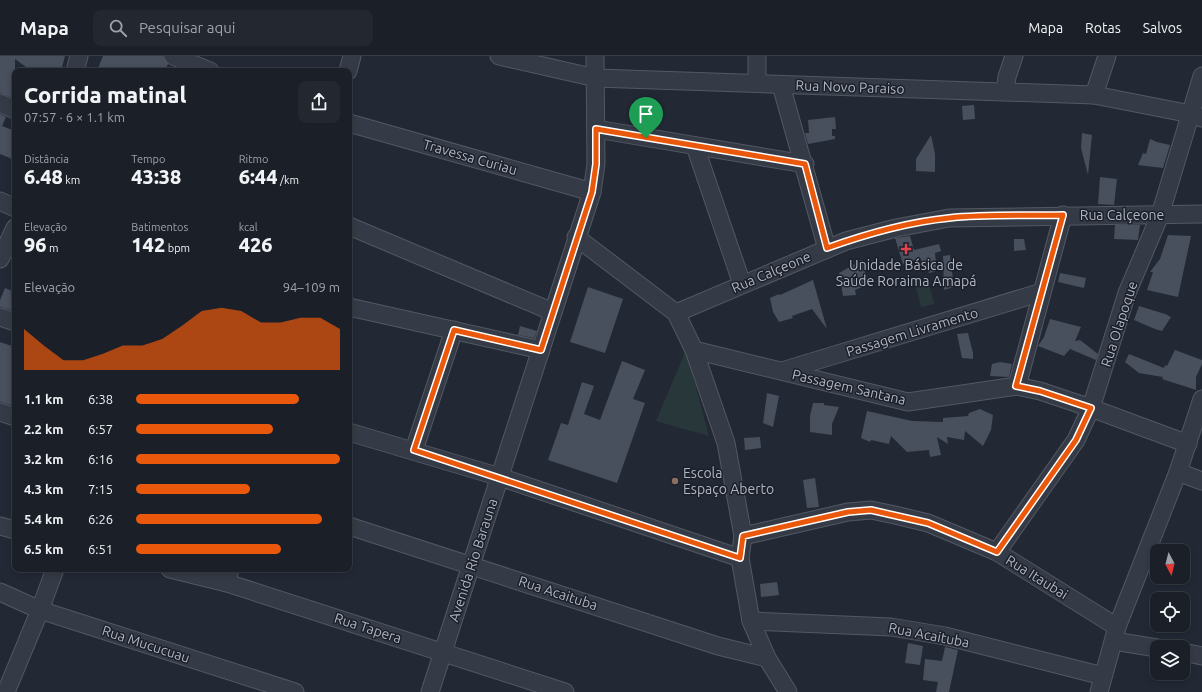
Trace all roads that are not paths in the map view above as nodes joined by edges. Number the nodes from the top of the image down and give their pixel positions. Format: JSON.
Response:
{"nodes":[{"id":1,"x":79,"y":56,"type":"edge"},
{"id":2,"x":173,"y":56,"type":"edge"},
{"id":3,"x":352,"y":56,"type":"edge"},
{"id":4,"x":499,"y":56,"type":"edge"},
{"id":5,"x":595,"y":56,"type":"edge"},
{"id":6,"x":757,"y":56,"type":"edge"},
{"id":7,"x":1014,"y":56,"type":"edge"},
{"id":8,"x":1107,"y":56,"type":"edge"},
{"id":9,"x":76,"y":68,"type":"edge"},
{"id":10,"x":203,"y":68,"type":"edge"},
{"id":11,"x":349,"y":68,"type":"edge"},
{"id":12,"x":1202,"y":76,"type":"edge"},
{"id":13,"x":596,"y":78,"type":"junction"},
{"id":14,"x":757,"y":84,"type":"junction"},
{"id":15,"x":781,"y":85,"type":"junction"},
{"id":16,"x":1005,"y":91,"type":"junction"},
{"id":17,"x":1094,"y":95,"type":"junction"},
{"id":18,"x":0,"y":103,"type":"edge"},
{"id":19,"x":12,"y":109,"type":"edge"},
{"id":20,"x":1196,"y":116,"type":"edge"},
{"id":21,"x":352,"y":123,"type":"edge"},
{"id":22,"x":596,"y":129,"type":"junction"},
{"id":23,"x":695,"y":146,"type":"junction"},
{"id":24,"x":805,"y":164,"type":"junction"},
{"id":25,"x":592,"y":192,"type":"junction"},
{"id":26,"x":0,"y":201,"type":"edge"},
{"id":27,"x":12,"y":207,"type":"edge"},
{"id":28,"x":1202,"y":214,"type":"edge"},
{"id":29,"x":1063,"y":215,"type":"junction"},
{"id":30,"x":1160,"y":215,"type":"junction"},
{"id":31,"x":352,"y":227,"type":"edge"},
{"id":32,"x":12,"y":234,"type":"edge"},
{"id":33,"x":576,"y":238,"type":"junction"},
{"id":34,"x":827,"y":248,"type":"junction"},
{"id":35,"x":0,"y":259,"type":"edge"},
{"id":36,"x":742,"y":284,"type":"junction"},
{"id":37,"x":1042,"y":292,"type":"junction"},
{"id":38,"x":352,"y":308,"type":"edge"},
{"id":39,"x":554,"y":312,"type":"junction"},
{"id":40,"x":676,"y":313,"type":"junction"},
{"id":41,"x":0,"y":317,"type":"edge"},
{"id":42,"x":12,"y":321,"type":"edge"},
{"id":43,"x":454,"y":330,"type":"junction"},
{"id":44,"x":541,"y":350,"type":"junction"},
{"id":45,"x":694,"y":350,"type":"junction"},
{"id":46,"x":782,"y":371,"type":"junction"},
{"id":47,"x":1016,"y":386,"type":"junction"},
{"id":48,"x":1202,"y":399,"type":"edge"},
{"id":49,"x":1091,"y":408,"type":"junction"},
{"id":50,"x":0,"y":412,"type":"edge"},
{"id":51,"x":12,"y":416,"type":"edge"},
{"id":52,"x":352,"y":433,"type":"edge"},
{"id":53,"x":1188,"y":444,"type":"junction"},
{"id":54,"x":414,"y":450,"type":"junction"},
{"id":55,"x":1178,"y":472,"type":"junction"},
{"id":56,"x":500,"y":477,"type":"junction"},
{"id":57,"x":1202,"y":481,"type":"edge"},
{"id":58,"x":0,"y":526,"type":"edge"},
{"id":59,"x":352,"y":527,"type":"edge"},
{"id":60,"x":12,"y":529,"type":"edge"},
{"id":61,"x":743,"y":536,"type":"junction"},
{"id":62,"x":997,"y":552,"type":"junction"},
{"id":63,"x":740,"y":558,"type":"junction"},
{"id":64,"x":470,"y":564,"type":"junction"},
{"id":65,"x":54,"y":572,"type":"edge"},
{"id":66,"x":195,"y":572,"type":"edge"},
{"id":67,"x":229,"y":576,"type":"edge"},
{"id":68,"x":0,"y":592,"type":"edge"},
{"id":69,"x":40,"y":610,"type":"junction"},
{"id":70,"x":751,"y":621,"type":"junction"},
{"id":71,"x":1116,"y":634,"type":"junction"},
{"id":72,"x":1150,"y":646,"type":"edge"},
{"id":73,"x":443,"y":652,"type":"junction"},
{"id":74,"x":1190,"y":653,"type":"edge"},
{"id":75,"x":1202,"y":656,"type":"edge"},
{"id":76,"x":767,"y":658,"type":"junction"},
{"id":77,"x":1101,"y":684,"type":"edge"},
{"id":78,"x":6,"y":692,"type":"edge"},
{"id":79,"x":294,"y":692,"type":"edge"},
{"id":80,"x":430,"y":692,"type":"edge"},
{"id":81,"x":565,"y":692,"type":"edge"},
{"id":82,"x":788,"y":692,"type":"edge"}],
"edges":[{"from":1,"to":9,"type":"street"},
{"from":2,"to":10,"type":"street"},
{"from":3,"to":11,"type":"street"},
{"from":4,"to":13,"type":"street","name":"Rua Novo Paraiso"},
{"from":5,"to":13,"type":"street","name":"Avenida Rio Barauna"},
{"from":6,"to":14,"type":"street"},
{"from":7,"to":16,"type":"street"},
{"from":8,"to":17,"type":"street"},
{"from":12,"to":20,"type":"street","name":"Rua Olapoque"},
{"from":13,"to":14,"type":"street","name":"Rua Novo Paraiso"},
{"from":13,"to":22,"type":"street","name":"Avenida Rio Barauna"},
{"from":14,"to":15,"type":"street","name":"Rua Novo Paraiso"},
{"from":15,"to":16,"type":"street","name":"Rua Novo Paraiso"},
{"from":15,"to":24,"type":"street"},
{"from":16,"to":17,"type":"street","name":"Rua Novo Paraiso"},
{"from":17,"to":20,"type":"street","name":"Rua Novo Paraiso"},
{"from":18,"to":19,"type":"street"},
{"from":20,"to":30,"type":"street","name":"Rua Olapoque"},
{"from":21,"to":25,"type":"street","name":"Travessa Curiau"},
{"from":22,"to":23,"type":"street"},
{"from":22,"to":25,"type":"street","name":"Avenida Rio Barauna"},
{"from":23,"to":24,"type":"street"},
{"from":23,"to":36,"type":"street"},
{"from":24,"to":34,"type":"street"},
{"from":25,"to":33,"type":"street","name":"Avenida Rio Barauna"},
{"from":26,"to":27,"type":"street"},
{"from":28,"to":30,"type":"street","name":"Rua Calçeone"},
{"from":29,"to":30,"type":"street","name":"Rua Calçeone"},
{"from":29,"to":34,"type":"street","name":"Rua Calçeone"},
{"from":29,"to":37,"type":"street"},
{"from":30,"to":49,"type":"street","name":"Rua Olapoque"},
{"from":31,"to":39,"type":"street"},
{"from":32,"to":35,"type":"street"},
{"from":33,"to":39,"type":"street","name":"Avenida Rio Barauna"},
{"from":33,"to":40,"type":"street"},
{"from":34,"to":36,"type":"street","name":"Rua Calçeone"},
{"from":36,"to":40,"type":"street","name":"Rua Calçeone"},
{"from":37,"to":46,"type":"street","name":"Passagem Livramento"},
{"from":37,"to":47,"type":"street"},
{"from":38,"to":43,"type":"street"},
{"from":39,"to":44,"type":"street","name":"Avenida Rio Barauna"},
{"from":40,"to":45,"type":"street"},
{"from":41,"to":42,"type":"street"},
{"from":43,"to":44,"type":"street"},
{"from":43,"to":54,"type":"street"},
{"from":44,"to":56,"type":"street","name":"Avenida Rio Barauna"},
{"from":45,"to":46,"type":"street","name":"Passagem Santana"},
{"from":45,"to":61,"type":"street"},
{"from":46,"to":47,"type":"street","name":"Passagem Santana"},
{"from":47,"to":49,"type":"street","name":"Passagem Santana"},
{"from":48,"to":53,"type":"street"},
{"from":49,"to":53,"type":"street","name":"Passagem Santana"},
{"from":49,"to":62,"type":"street","name":"Rua Olapoque"},
{"from":50,"to":51,"type":"street"},
{"from":52,"to":54,"type":"street"},
{"from":53,"to":55,"type":"street"},
{"from":54,"to":56,"type":"street"},
{"from":55,"to":57,"type":"street"},
{"from":55,"to":71,"type":"street"},
{"from":56,"to":63,"type":"street"},
{"from":56,"to":64,"type":"street","name":"Avenida Rio Barauna"},
{"from":58,"to":60,"type":"street"},
{"from":59,"to":64,"type":"street","name":"Rua Acaituba"},
{"from":61,"to":62,"type":"street","name":"Rua Itaubai"},
{"from":61,"to":63,"type":"street"},
{"from":62,"to":71,"type":"street","name":"Rua Itaubai"},
{"from":63,"to":70,"type":"street"},
{"from":64,"to":73,"type":"street","name":"Avenida Rio Barauna"},
{"from":64,"to":76,"type":"street","name":"Rua Acaituba"},
{"from":65,"to":69,"type":"street"},
{"from":66,"to":67,"type":"street","name":"Rua Tapera"},
{"from":67,"to":73,"type":"street","name":"Rua Tapera"},
{"from":68,"to":69,"type":"street","name":"Rua Mucucuau"},
{"from":69,"to":78,"type":"street"},
{"from":69,"to":79,"type":"street","name":"Rua Mucucuau"},
{"from":70,"to":76,"type":"street"},
{"from":70,"to":77,"type":"street","name":"Rua Acaituba"},
{"from":71,"to":72,"type":"street"},
{"from":71,"to":77,"type":"street"},
{"from":73,"to":80,"type":"street","name":"Avenida Rio Barauna"},
{"from":73,"to":81,"type":"street","name":"Rua Tapera"},
{"from":74,"to":75,"type":"street"},
{"from":76,"to":82,"type":"street"}]}
